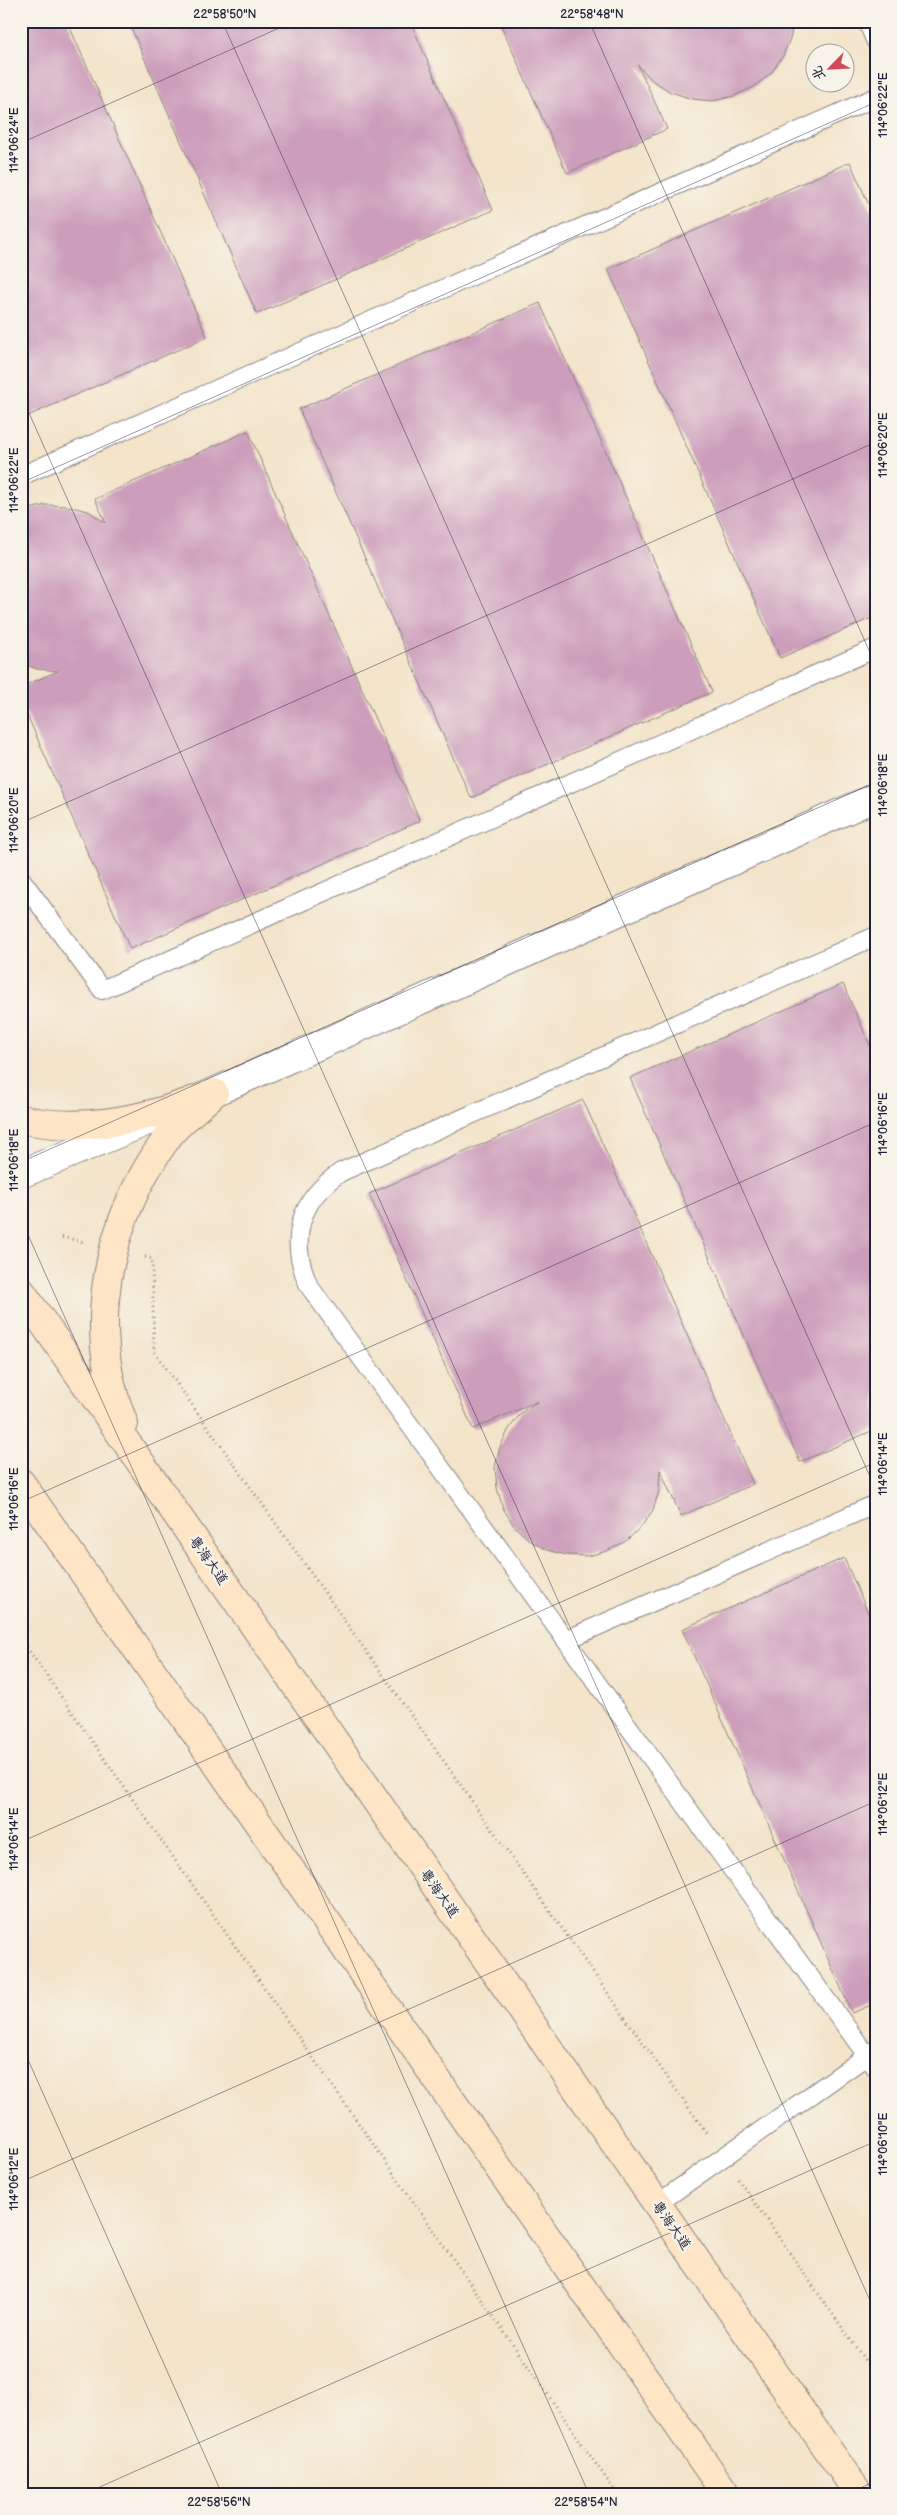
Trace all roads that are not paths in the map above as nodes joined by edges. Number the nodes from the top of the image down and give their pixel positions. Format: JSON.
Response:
{"nodes":[{"id":1,"x":866,"y":21,"type":"edge"},
{"id":2,"x":876,"y":42,"type":"edge"},
{"id":3,"x":876,"y":98,"type":"edge"},
{"id":4,"x":21,"y":476,"type":"edge"},
{"id":5,"x":876,"y":648,"type":"edge"},
{"id":6,"x":876,"y":797,"type":"edge"},
{"id":7,"x":21,"y":879,"type":"edge"},
{"id":8,"x":876,"y":936,"type":"edge"},
{"id":9,"x":214,"y":1093,"type":"junction"},
{"id":10,"x":21,"y":1120,"type":"edge"},
{"id":11,"x":21,"y":1174,"type":"edge"},
{"id":12,"x":21,"y":1291,"type":"edge"},
{"id":13,"x":137,"y":1457,"type":"junction"},
{"id":14,"x":21,"y":1483,"type":"edge"},
{"id":15,"x":876,"y":1504,"type":"edge"},
{"id":16,"x":566,"y":1640,"type":"junction"},
{"id":17,"x":873,"y":2058,"type":"edge"},
{"id":18,"x":657,"y":2204,"type":"junction"},
{"id":19,"x":726,"y":2494,"type":"edge"},
{"id":20,"x":859,"y":2494,"type":"edge"}],
"edges":[{"from":1,"to":2,"type":"lane"},
{"from":3,"to":4,"type":"lane"},
{"from":5,"to":7,"type":"lane"},
{"from":6,"to":9,"type":"street"},
{"from":8,"to":16,"type":"lane"},
{"from":9,"to":10,"type":"main road"},
{"from":9,"to":11,"type":"street"},
{"from":9,"to":13,"type":"main road"},
{"from":12,"to":13,"type":"main road","name":"粤海大道"},
{"from":13,"to":18,"type":"main road","name":"粤海大道"},
{"from":14,"to":19,"type":"main road"},
{"from":15,"to":16,"type":"lane"},
{"from":16,"to":17,"type":"lane"},
{"from":17,"to":18,"type":"lane"},
{"from":18,"to":20,"type":"main road","name":"粤海大道"}]}
